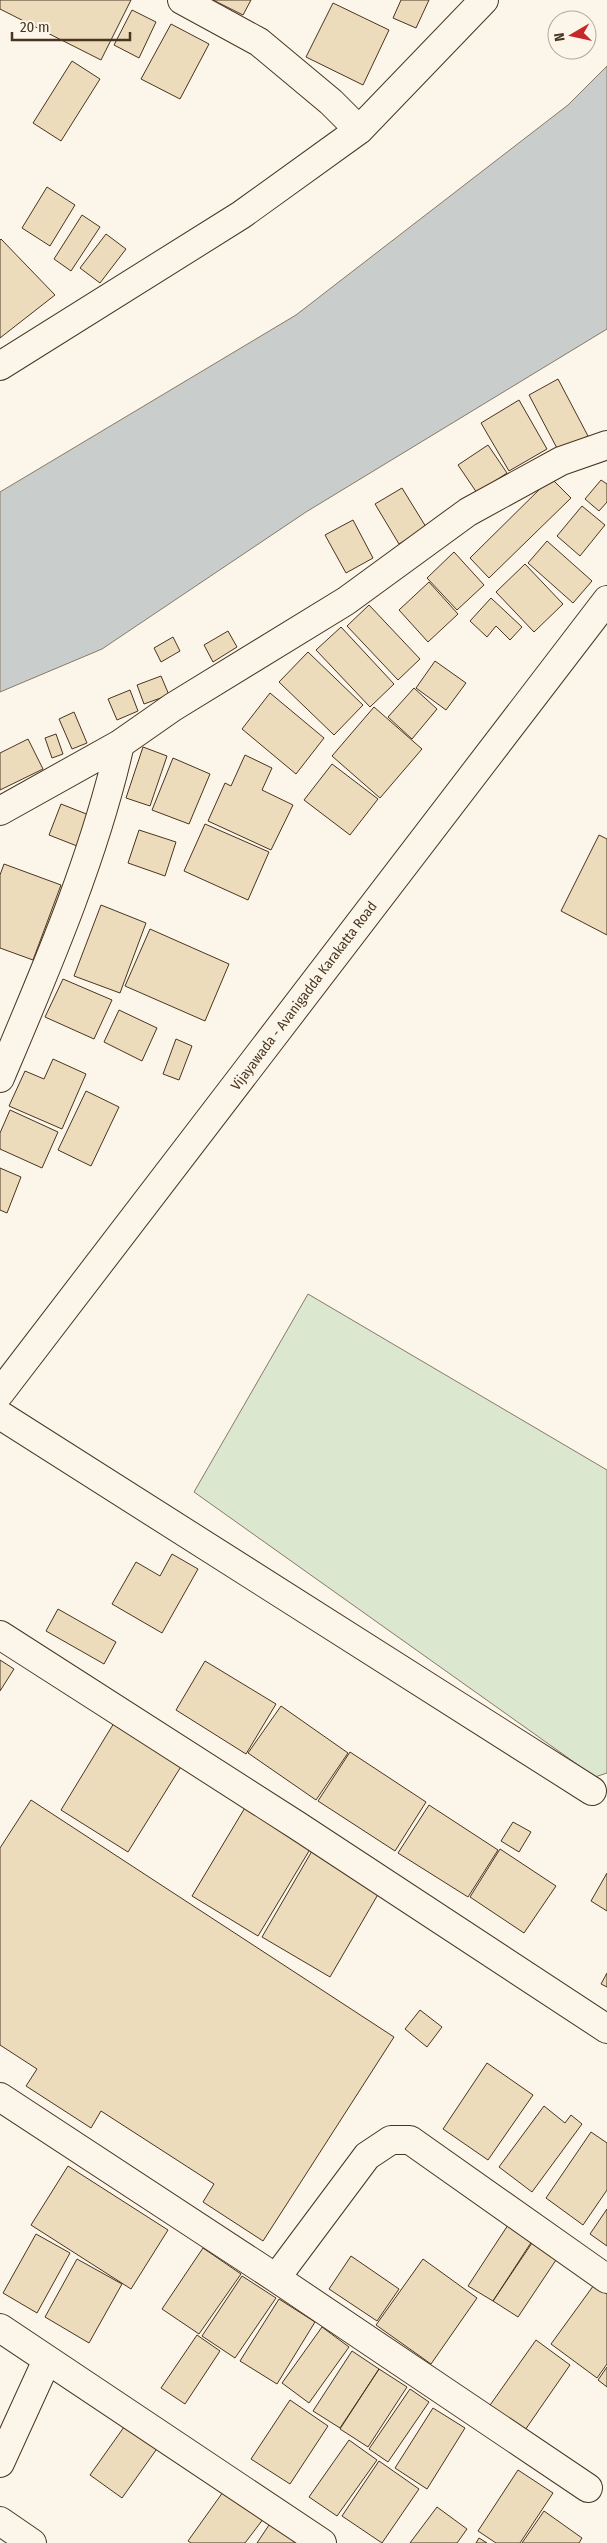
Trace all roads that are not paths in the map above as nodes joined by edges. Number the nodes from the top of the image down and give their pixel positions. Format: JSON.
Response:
{"nodes":[{"id":1,"x":182,"y":0,"type":"edge"},
{"id":2,"x":484,"y":0,"type":"edge"},
{"id":3,"x":359,"y":130,"type":"junction"},
{"id":4,"x":0,"y":366,"type":"edge"},
{"id":5,"x":607,"y":445,"type":"edge"},
{"id":6,"x":607,"y":600,"type":"edge"},
{"id":7,"x":120,"y":744,"type":"junction"},
{"id":8,"x":0,"y":811,"type":"edge"},
{"id":9,"x":0,"y":1078,"type":"edge"},
{"id":10,"x":0,"y":1393,"type":"edge"},
{"id":11,"x":0,"y":1415,"type":"edge"},
{"id":12,"x":0,"y":1635,"type":"edge"},
{"id":13,"x":592,"y":1791,"type":"dead end"},
{"id":14,"x":607,"y":2029,"type":"edge"},
{"id":15,"x":0,"y":2097,"type":"edge"},
{"id":16,"x":276,"y":2278,"type":"junction"},
{"id":17,"x":607,"y":2279,"type":"edge"},
{"id":18,"x":0,"y":2328,"type":"edge"},
{"id":19,"x":47,"y":2360,"type":"junction"},
{"id":20,"x":0,"y":2463,"type":"edge"},
{"id":21,"x":588,"y":2488,"type":"dead end"},
{"id":22,"x":0,"y":2521,"type":"edge"},
{"id":23,"x":32,"y":2543,"type":"edge"},
{"id":24,"x":322,"y":2543,"type":"edge"}],
"edges":[{"from":1,"to":3,"type":"street"},
{"from":2,"to":3,"type":"street"},
{"from":3,"to":4,"type":"street"},
{"from":5,"to":7,"type":"street"},
{"from":6,"to":10,"type":"street","name":"Vijayawada - Avanigadda Karakatta Road"},
{"from":7,"to":8,"type":"street"},
{"from":7,"to":9,"type":"street"},
{"from":11,"to":13,"type":"street"},
{"from":12,"to":14,"type":"street"},
{"from":15,"to":16,"type":"street"},
{"from":16,"to":17,"type":"street"},
{"from":16,"to":21,"type":"street"},
{"from":18,"to":19,"type":"street"},
{"from":19,"to":20,"type":"street"},
{"from":19,"to":24,"type":"street"},
{"from":22,"to":23,"type":"street"}]}
